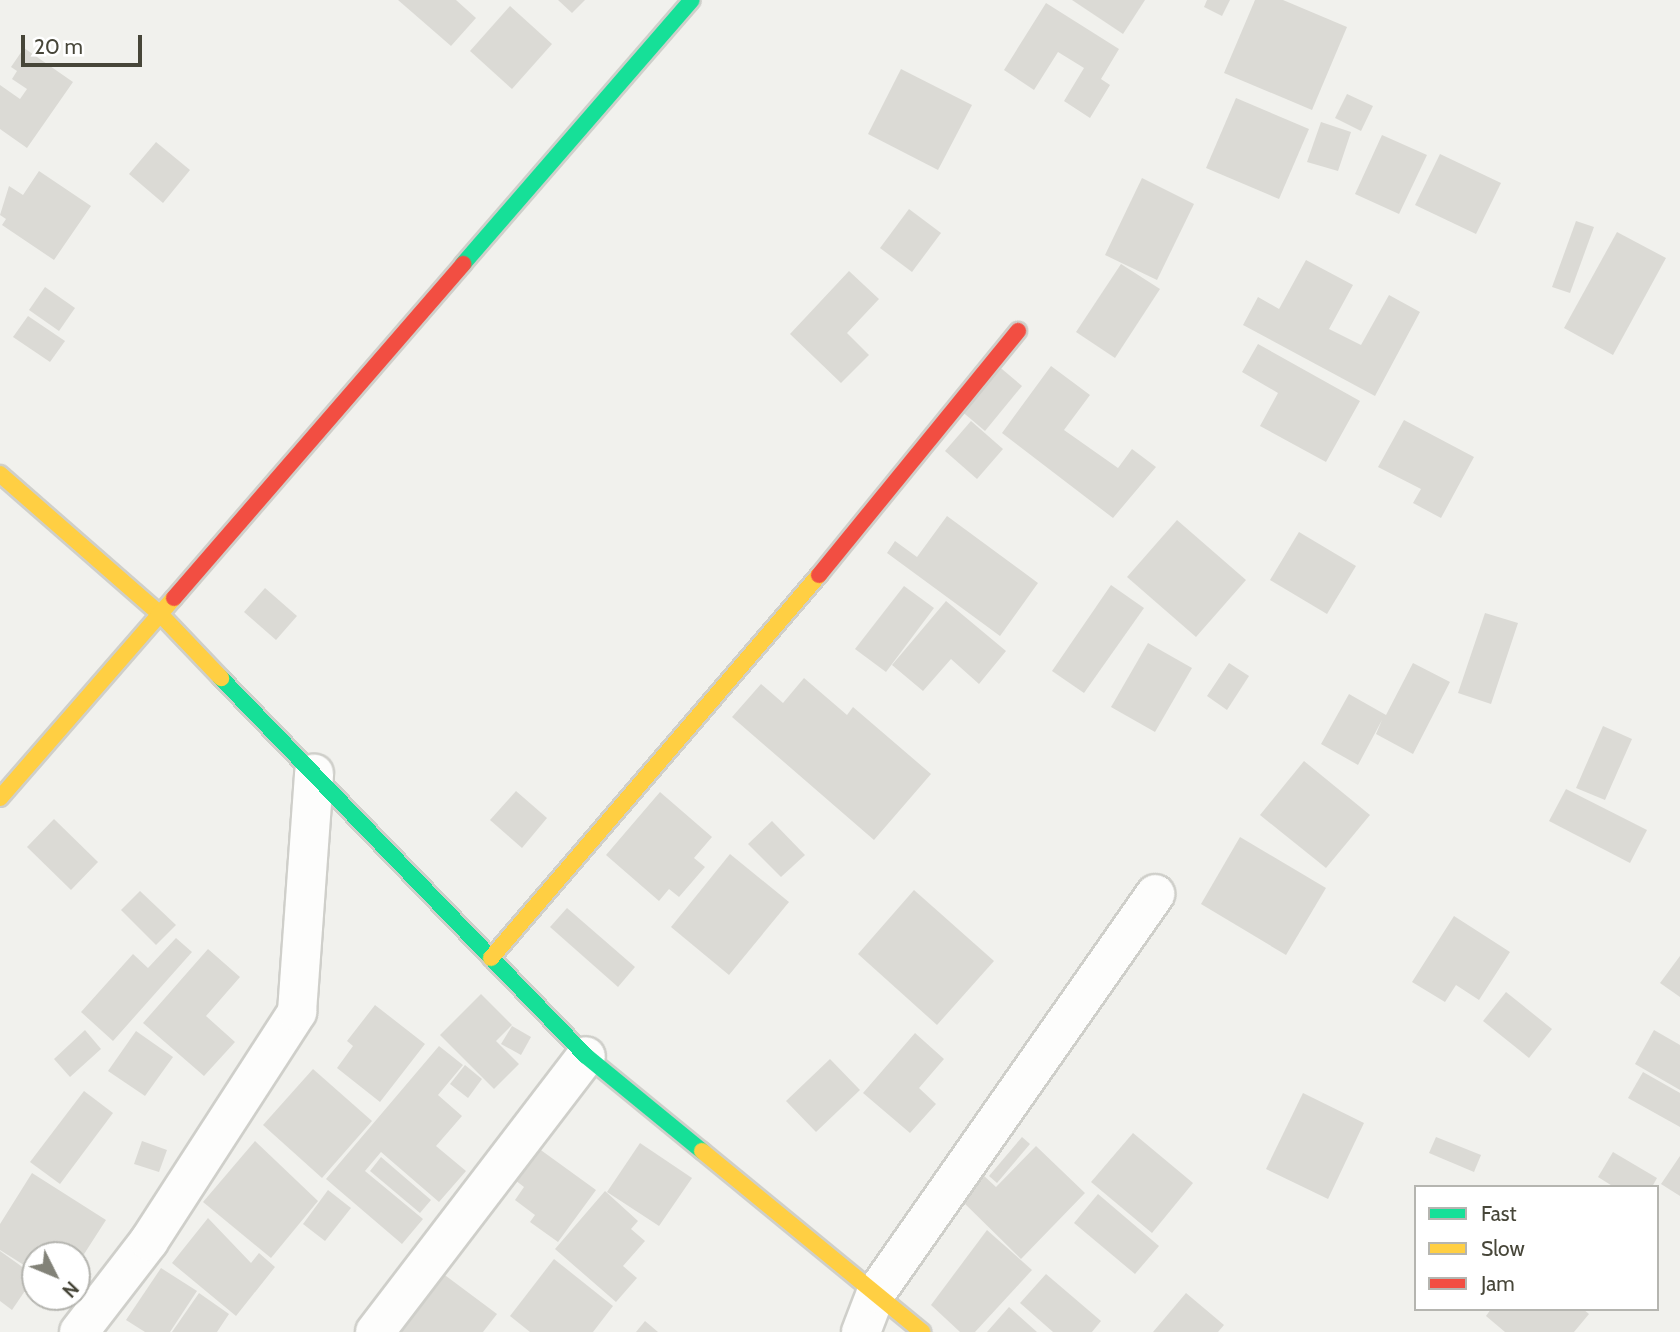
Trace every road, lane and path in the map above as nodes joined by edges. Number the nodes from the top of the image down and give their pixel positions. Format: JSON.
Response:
{"nodes":[{"id":1,"x":692,"y":0,"type":"edge"},
{"id":2,"x":1018,"y":331,"type":"dead end"},
{"id":3,"x":0,"y":474,"type":"edge"},
{"id":4,"x":162,"y":616,"type":"junction"},
{"id":5,"x":314,"y":774,"type":"junction"},
{"id":6,"x":0,"y":798,"type":"edge"},
{"id":7,"x":1155,"y":894,"type":"dead end"},
{"id":8,"x":491,"y":958,"type":"junction"},
{"id":9,"x":586,"y":1056,"type":"junction"},
{"id":10,"x":876,"y":1293,"type":"junction"},
{"id":11,"x":79,"y":1332,"type":"edge"},
{"id":12,"x":375,"y":1332,"type":"edge"},
{"id":13,"x":861,"y":1332,"type":"edge"},
{"id":14,"x":922,"y":1332,"type":"edge"}],
"edges":[{"from":1,"to":4,"type":"street"},
{"from":2,"to":8,"type":"street"},
{"from":3,"to":4,"type":"street"},
{"from":4,"to":5,"type":"street"},
{"from":4,"to":6,"type":"street"},
{"from":5,"to":8,"type":"street"},
{"from":5,"to":11,"type":"street"},
{"from":7,"to":10,"type":"street"},
{"from":8,"to":9,"type":"street"},
{"from":9,"to":10,"type":"street"},
{"from":9,"to":12,"type":"street"},
{"from":10,"to":13,"type":"street"},
{"from":10,"to":14,"type":"street"}]}
